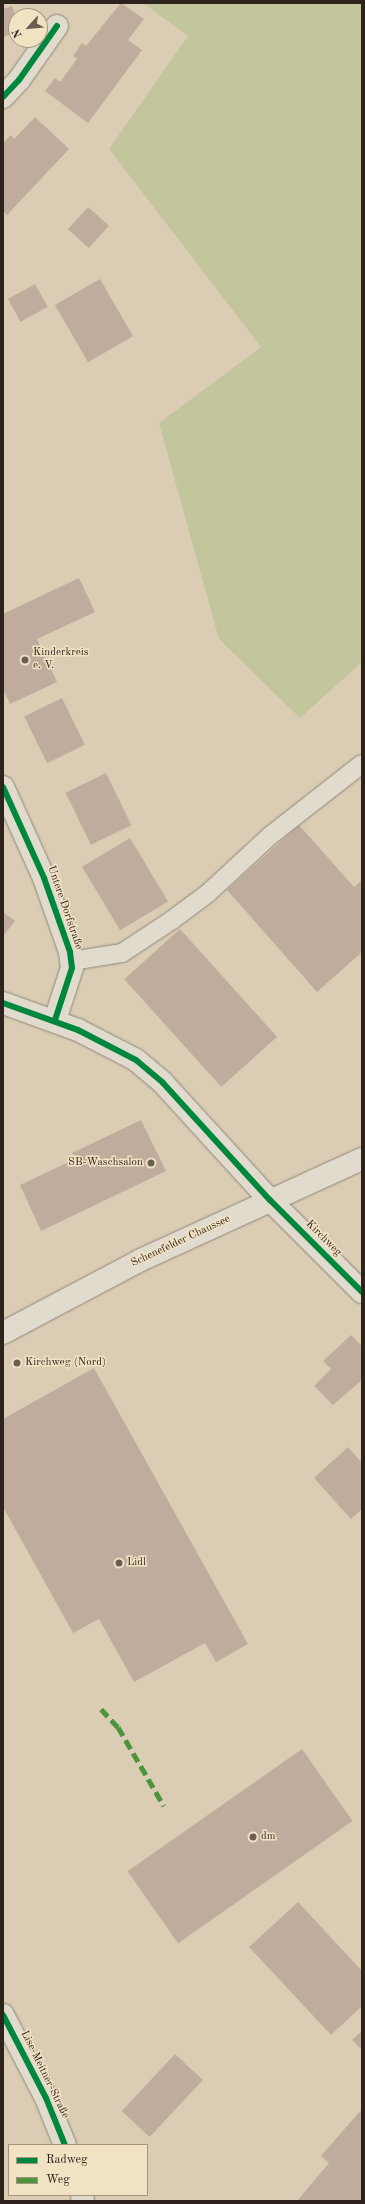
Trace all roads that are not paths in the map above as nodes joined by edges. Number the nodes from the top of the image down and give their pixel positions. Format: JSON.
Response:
{"nodes":[{"id":1,"x":57,"y":26,"type":"dead end"},
{"id":2,"x":3,"y":98,"type":"edge"},
{"id":3,"x":362,"y":764,"type":"edge"},
{"id":4,"x":3,"y":787,"type":"edge"},
{"id":5,"x":72,"y":961,"type":"junction"},
{"id":6,"x":3,"y":1003,"type":"edge"},
{"id":7,"x":55,"y":1020,"type":"junction"},
{"id":8,"x":362,"y":1159,"type":"edge"},
{"id":9,"x":270,"y":1200,"type":"junction"},
{"id":10,"x":362,"y":1292,"type":"edge"},
{"id":11,"x":3,"y":1333,"type":"edge"},
{"id":12,"x":3,"y":2016,"type":"edge"},
{"id":13,"x":65,"y":2144,"type":"edge"}],
"edges":[{"from":1,"to":2,"type":"street"},
{"from":3,"to":5,"type":"lane"},
{"from":4,"to":5,"type":"street","name":"Untere Dorfstraße"},
{"from":5,"to":7,"type":"street","name":"Untere Dorfstraße"},
{"from":6,"to":7,"type":"street"},
{"from":7,"to":9,"type":"street"},
{"from":8,"to":9,"type":"street","name":"Schenefelder Chaussee"},
{"from":9,"to":10,"type":"street","name":"Kirchweg"},
{"from":9,"to":11,"type":"street","name":"Schenefelder Chaussee"},
{"from":12,"to":13,"type":"street","name":"Lise-Meitner-Straße"}]}
